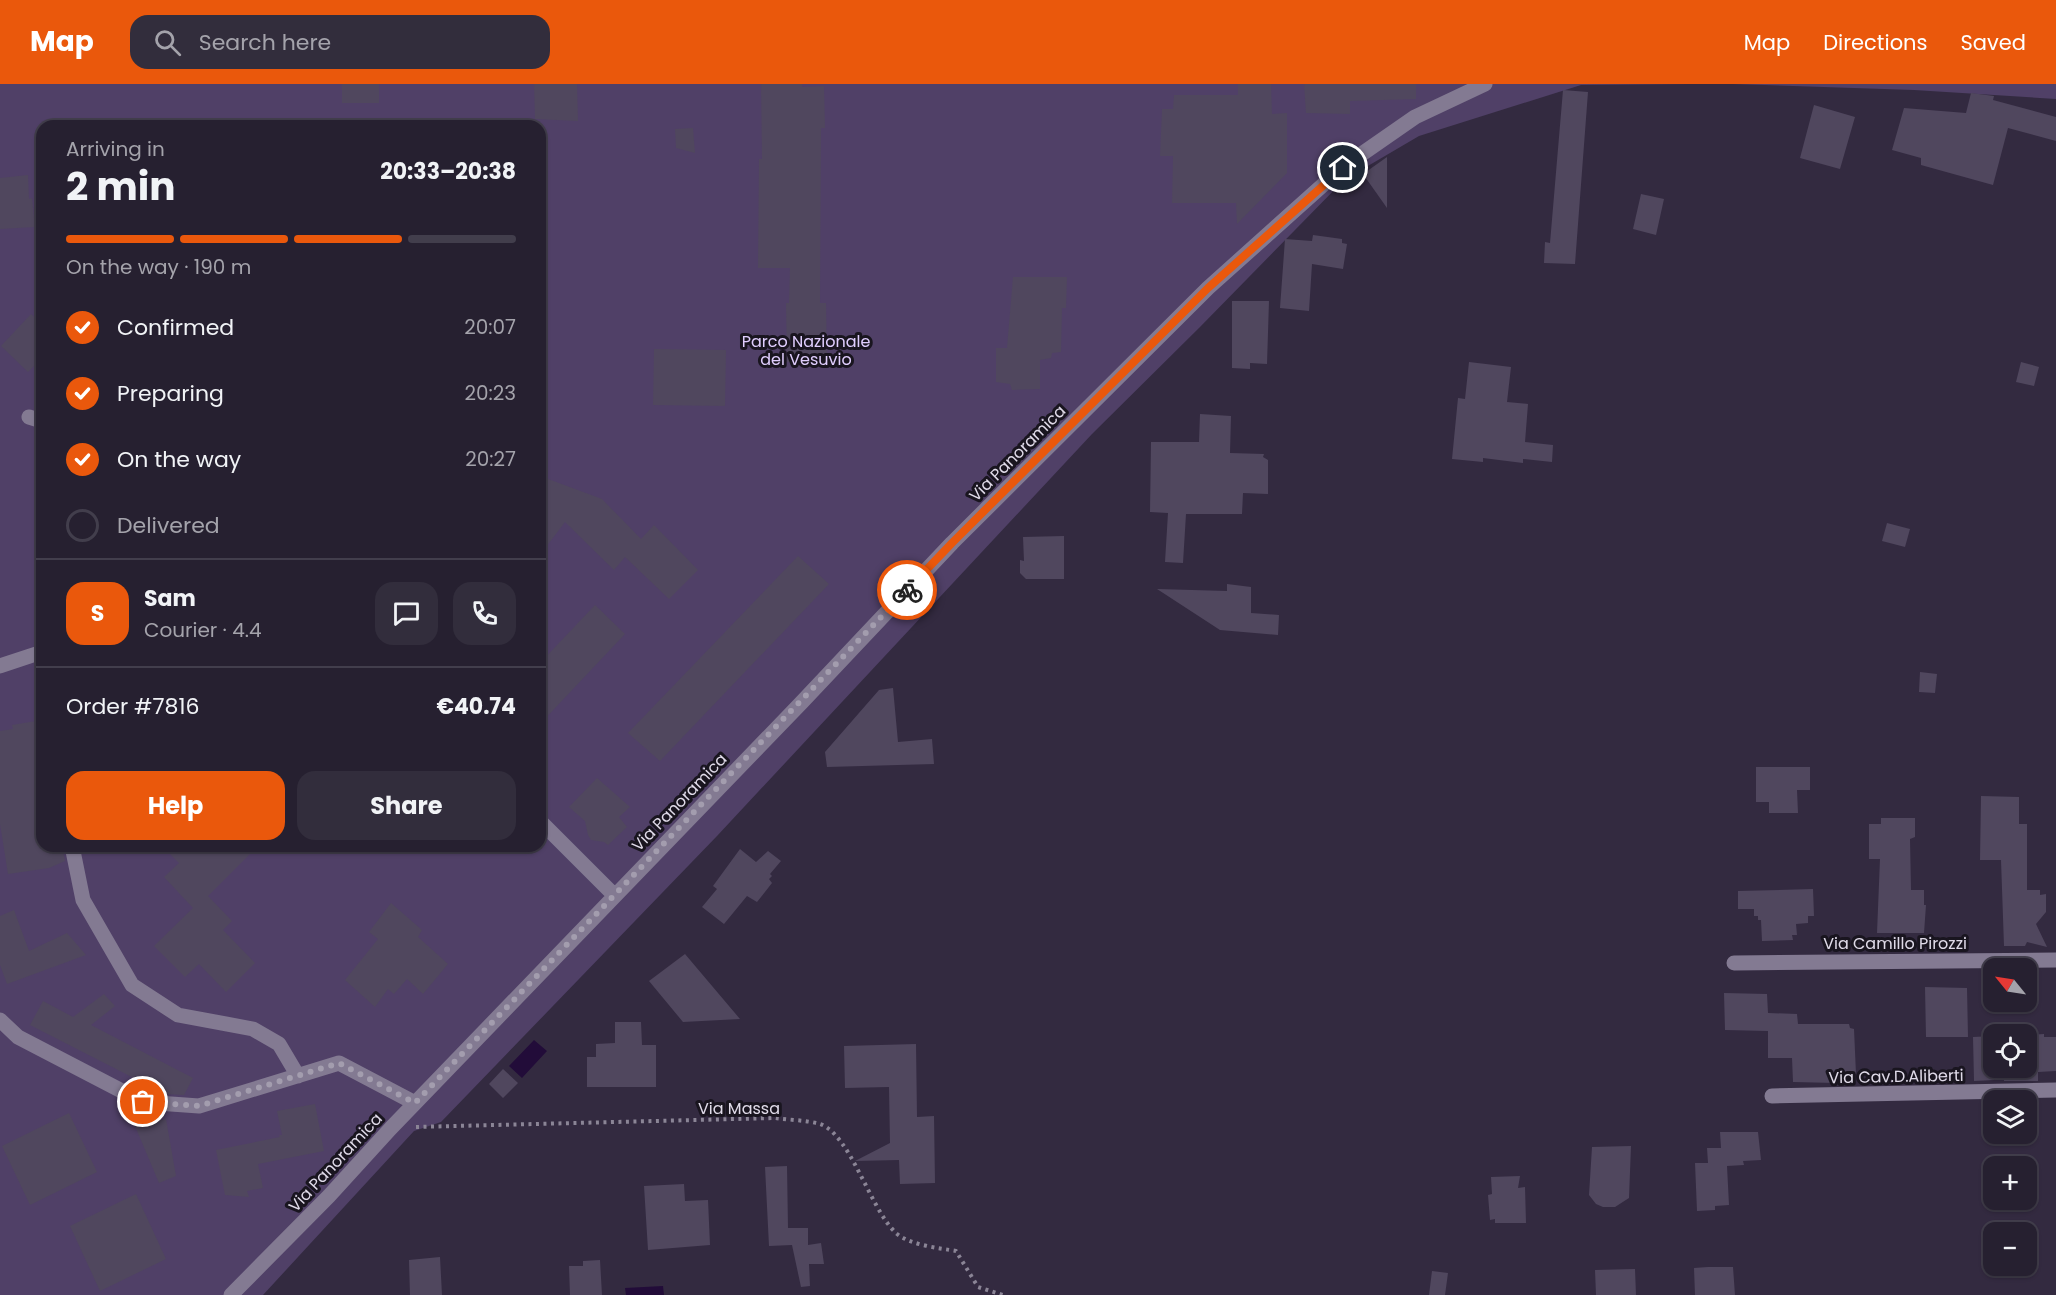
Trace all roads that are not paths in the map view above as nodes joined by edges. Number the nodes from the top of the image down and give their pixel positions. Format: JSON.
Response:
{"nodes":[{"id":1,"x":1485,"y":84,"type":"edge"},
{"id":2,"x":36,"y":654,"type":"edge"},
{"id":3,"x":0,"y":666,"type":"edge"},
{"id":4,"x":546,"y":827,"type":"edge"},
{"id":5,"x":73,"y":852,"type":"edge"},
{"id":6,"x":614,"y":895,"type":"junction"},
{"id":7,"x":2056,"y":960,"type":"edge"},
{"id":8,"x":1734,"y":963,"type":"dead end"},
{"id":9,"x":0,"y":1020,"type":"edge"},
{"id":10,"x":298,"y":1076,"type":"junction"},
{"id":11,"x":2056,"y":1090,"type":"edge"},
{"id":12,"x":1772,"y":1096,"type":"dead end"},
{"id":13,"x":415,"y":1103,"type":"junction"},
{"id":14,"x":231,"y":1295,"type":"edge"}],
"edges":[{"from":1,"to":6,"type":"street","name":"Via Panoramica"},
{"from":2,"to":3,"type":"street"},
{"from":4,"to":6,"type":"street"},
{"from":5,"to":10,"type":"street"},
{"from":6,"to":13,"type":"street","name":"Via Panoramica"},
{"from":7,"to":8,"type":"street","name":"Via Camillo Pirozzi"},
{"from":9,"to":10,"type":"street"},
{"from":10,"to":13,"type":"street"},
{"from":11,"to":12,"type":"street","name":"Via Cav.D.Aliberti"},
{"from":13,"to":14,"type":"street","name":"Via Panoramica"}]}
